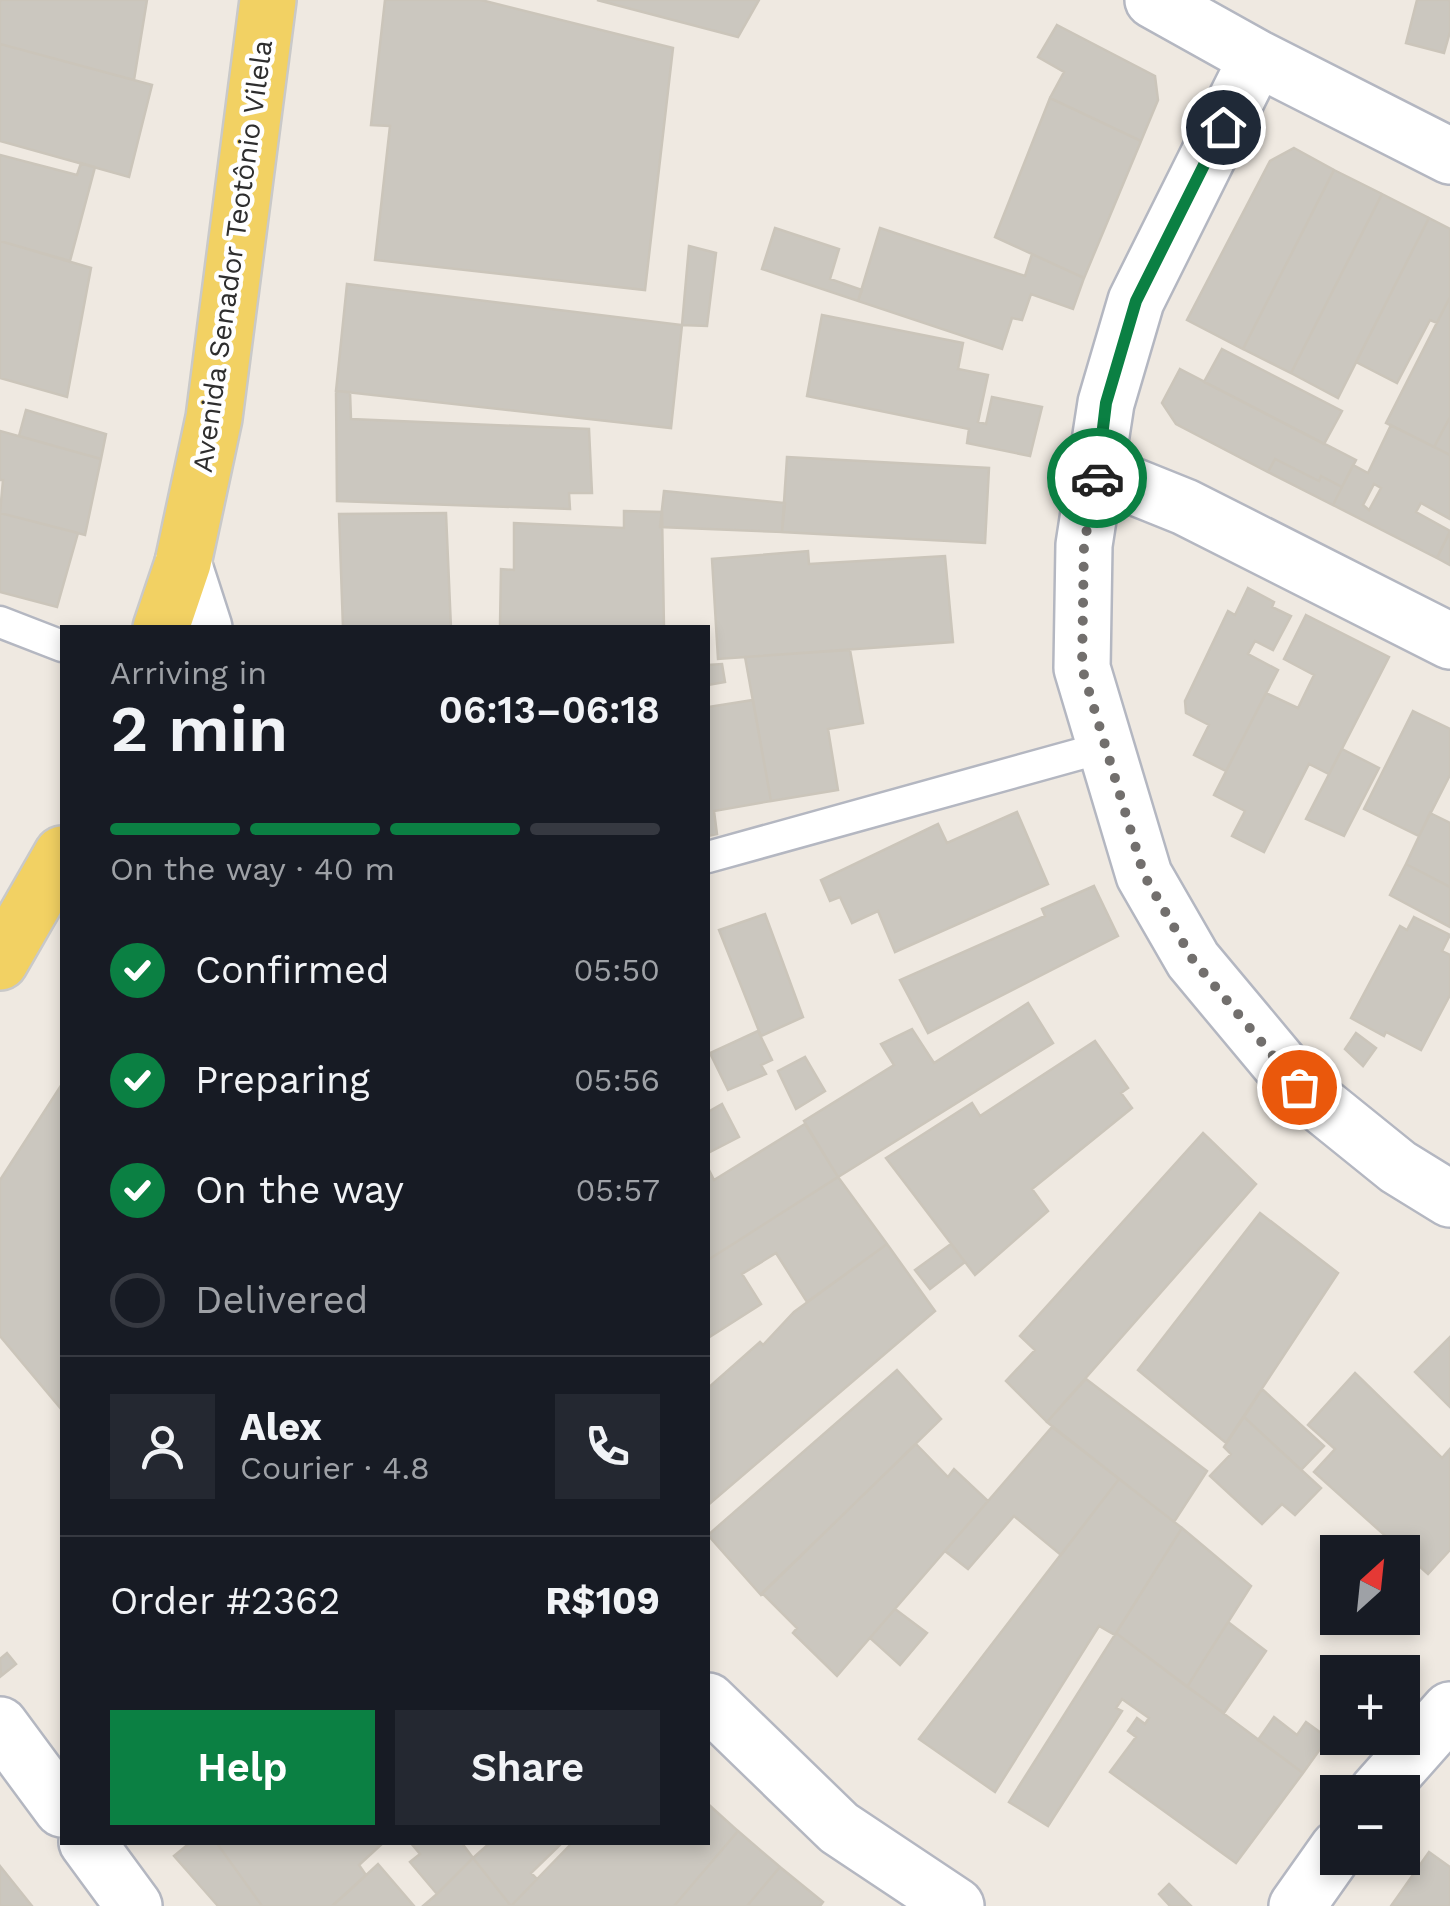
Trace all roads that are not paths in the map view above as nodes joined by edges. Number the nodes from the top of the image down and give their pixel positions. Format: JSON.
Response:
{"nodes":[{"id":1,"x":268,"y":0,"type":"edge"},
{"id":2,"x":1154,"y":0,"type":"edge"},
{"id":3,"x":1257,"y":58,"type":"junction"},
{"id":4,"x":1450,"y":156,"type":"edge"},
{"id":5,"x":1098,"y":472,"type":"junction"},
{"id":6,"x":183,"y":563,"type":"junction"},
{"id":7,"x":0,"y":622,"type":"edge"},
{"id":8,"x":162,"y":625,"type":"edge"},
{"id":9,"x":203,"y":625,"type":"edge"},
{"id":10,"x":1450,"y":642,"type":"edge"},
{"id":11,"x":60,"y":645,"type":"edge"},
{"id":12,"x":1106,"y":747,"type":"junction"},
{"id":13,"x":710,"y":856,"type":"edge"},
{"id":14,"x":60,"y":857,"type":"edge"},
{"id":15,"x":0,"y":962,"type":"edge"},
{"id":16,"x":1450,"y":1199,"type":"edge"},
{"id":17,"x":710,"y":1703,"type":"edge"},
{"id":18,"x":1450,"y":1710,"type":"edge"},
{"id":19,"x":0,"y":1725,"type":"edge"},
{"id":20,"x":1392,"y":1775,"type":"edge"},
{"id":21,"x":60,"y":1807,"type":"edge"},
{"id":22,"x":89,"y":1845,"type":"edge"},
{"id":23,"x":1320,"y":1873,"type":"edge"},
{"id":24,"x":134,"y":1906,"type":"edge"},
{"id":25,"x":956,"y":1906,"type":"edge"},
{"id":26,"x":1296,"y":1906,"type":"edge"}],
"edges":[{"from":1,"to":6,"type":"main road","name":"Avenida Senador Teotônio Vilela"},
{"from":2,"to":3,"type":"street"},
{"from":3,"to":4,"type":"street"},
{"from":3,"to":5,"type":"street"},
{"from":5,"to":10,"type":"street"},
{"from":5,"to":12,"type":"street"},
{"from":6,"to":8,"type":"main road","name":"Avenida Senador Teotônio Vilela"},
{"from":6,"to":9,"type":"street"},
{"from":7,"to":11,"type":"lane"},
{"from":12,"to":13,"type":"lane"},
{"from":12,"to":16,"type":"street"},
{"from":14,"to":15,"type":"main road"},
{"from":17,"to":25,"type":"street"},
{"from":18,"to":20,"type":"street"},
{"from":19,"to":21,"type":"street"},
{"from":22,"to":24,"type":"street"},
{"from":23,"to":26,"type":"street"}]}
